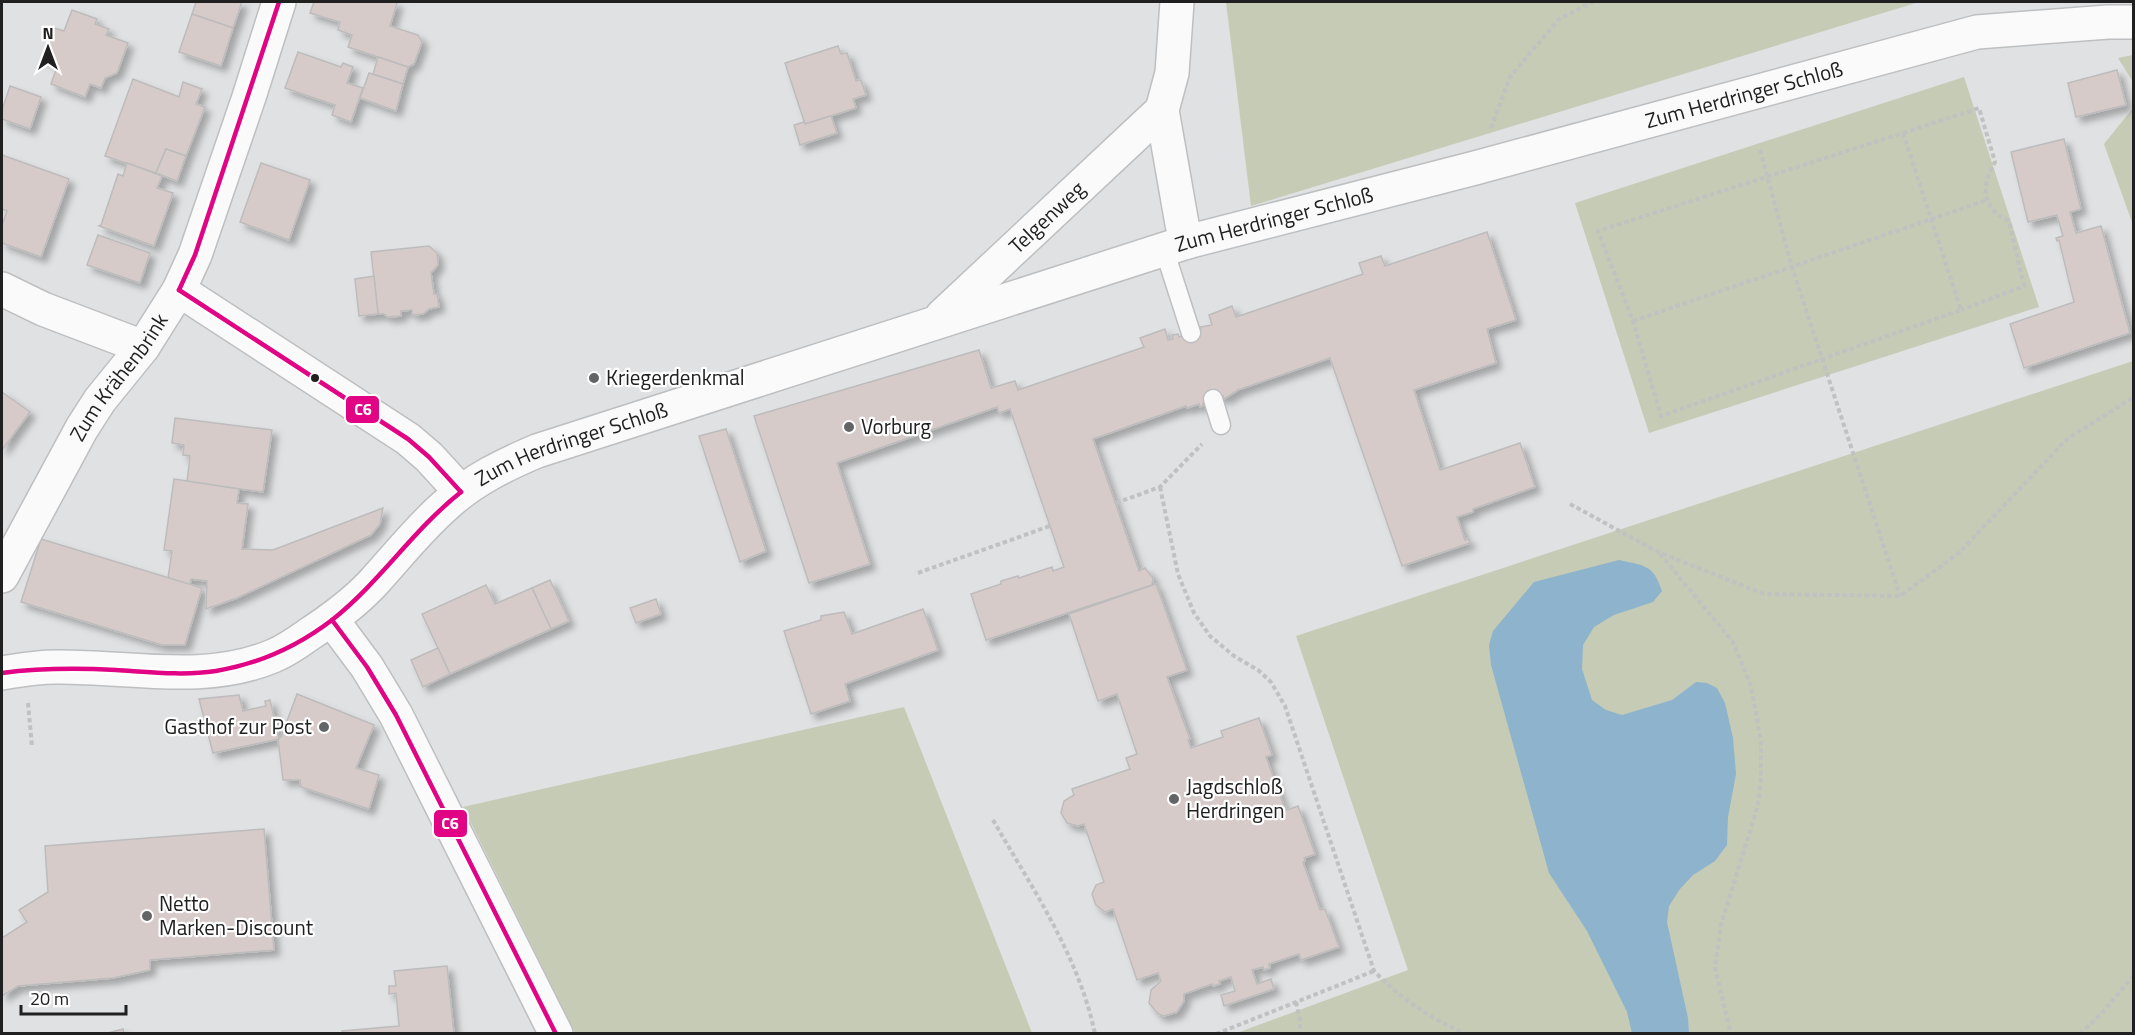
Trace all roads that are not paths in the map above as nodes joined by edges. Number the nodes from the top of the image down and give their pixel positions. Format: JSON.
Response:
{"nodes":[{"id":1,"x":279,"y":2,"type":"edge"},
{"id":2,"x":1177,"y":2,"type":"edge"},
{"id":3,"x":2118,"y":15,"type":"edge"},
{"id":4,"x":1162,"y":110,"type":"junction"},
{"id":5,"x":1175,"y":246,"type":"junction"},
{"id":6,"x":2,"y":289,"type":"edge"},
{"id":7,"x":179,"y":290,"type":"junction"},
{"id":8,"x":932,"y":324,"type":"junction"},
{"id":9,"x":1191,"y":333,"type":"dead end"},
{"id":10,"x":143,"y":347,"type":"junction"},
{"id":11,"x":1213,"y":399,"type":"dead end"},
{"id":12,"x":1221,"y":425,"type":"road end"},
{"id":13,"x":461,"y":492,"type":"junction"},
{"id":14,"x":2,"y":576,"type":"edge"},
{"id":15,"x":343,"y":611,"type":"junction"},
{"id":16,"x":2,"y":673,"type":"edge"},
{"id":17,"x":546,"y":1030,"type":"edge"}],
"edges":[{"from":1,"to":7,"type":"street","name":"Zum Krähenbrink"},
{"from":2,"to":4,"type":"street"},
{"from":3,"to":5,"type":"street","name":"Zum Herdringer Schloß"},
{"from":4,"to":5,"type":"street"},
{"from":4,"to":8,"type":"street","name":"Telgenweg"},
{"from":5,"to":8,"type":"street","name":"Zum Herdringer Schloß"},
{"from":5,"to":9,"type":"lane"},
{"from":6,"to":10,"type":"street"},
{"from":7,"to":10,"type":"street","name":"Zum Krähenbrink"},
{"from":7,"to":13,"type":"street","name":"Zum Herdringer Schloß"},
{"from":8,"to":13,"type":"street","name":"Zum Herdringer Schloß"},
{"from":10,"to":14,"type":"street","name":"Zum Krähenbrink"},
{"from":11,"to":12,"type":"lane"},
{"from":13,"to":15,"type":"street","name":"Zum Herdringer Schloß"},
{"from":15,"to":16,"type":"street","name":"Zum Herdringer Schloß"},
{"from":15,"to":17,"type":"street"}]}
